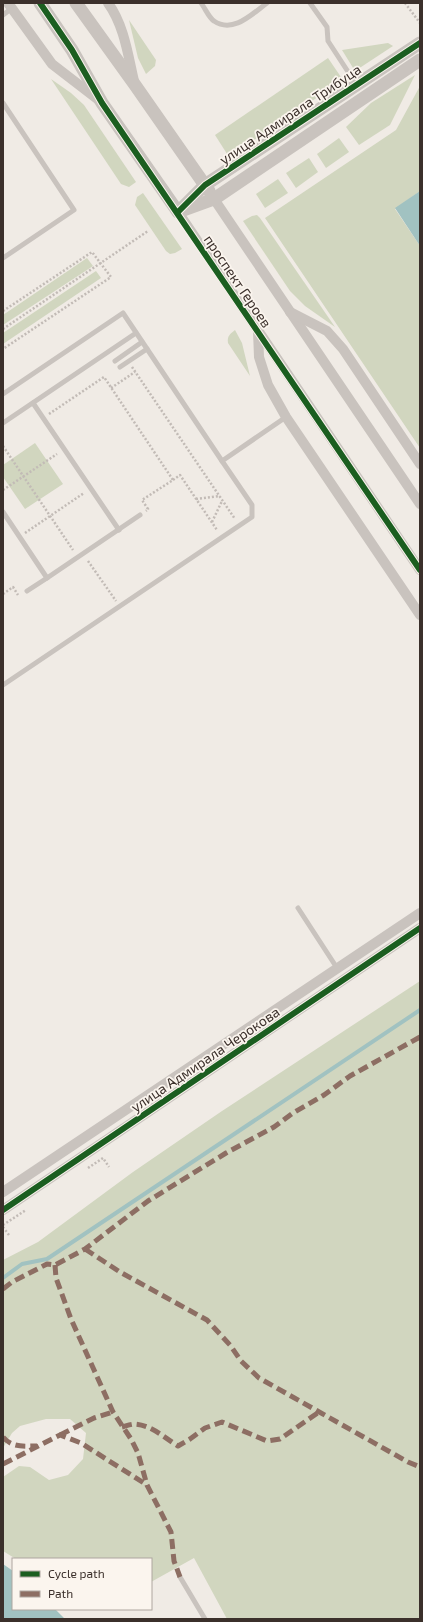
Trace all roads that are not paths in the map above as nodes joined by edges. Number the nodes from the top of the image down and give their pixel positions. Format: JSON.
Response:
{"nodes":[{"id":1,"x":40,"y":3,"type":"edge"},
{"id":2,"x":76,"y":3,"type":"edge"},
{"id":3,"x":108,"y":3,"type":"edge"},
{"id":4,"x":201,"y":3,"type":"edge"},
{"id":5,"x":267,"y":3,"type":"edge"},
{"id":6,"x":310,"y":3,"type":"edge"},
{"id":7,"x":10,"y":6,"type":"edge"},
{"id":8,"x":3,"y":15,"type":"edge"},
{"id":9,"x":420,"y":43,"type":"edge"},
{"id":10,"x":420,"y":60,"type":"edge"},
{"id":11,"x":357,"y":84,"type":"junction"},
{"id":12,"x":135,"y":85,"type":"junction"},
{"id":13,"x":102,"y":103,"type":"junction"},
{"id":14,"x":3,"y":104,"type":"edge"},
{"id":15,"x":205,"y":185,"type":"junction"},
{"id":16,"x":214,"y":199,"type":"junction"},
{"id":17,"x":178,"y":212,"type":"junction"},
{"id":18,"x":3,"y":258,"type":"edge"},
{"id":19,"x":289,"y":311,"type":"junction"},
{"id":20,"x":258,"y":331,"type":"junction"},
{"id":21,"x":136,"y":334,"type":"junction"},
{"id":22,"x":142,"y":342,"type":"junction"},
{"id":23,"x":147,"y":349,"type":"junction"},
{"id":24,"x":115,"y":361,"type":"dead end"},
{"id":25,"x":120,"y":368,"type":"dead end"},
{"id":26,"x":3,"y":394,"type":"edge"},
{"id":27,"x":33,"y":403,"type":"junction"},
{"id":28,"x":286,"y":417,"type":"junction"},
{"id":29,"x":3,"y":423,"type":"edge"},
{"id":30,"x":222,"y":460,"type":"junction"},
{"id":31,"x":420,"y":464,"type":"edge"},
{"id":32,"x":420,"y":504,"type":"edge"},
{"id":33,"x":3,"y":512,"type":"edge"},
{"id":34,"x":140,"y":515,"type":"road end"},
{"id":35,"x":119,"y":530,"type":"junction"},
{"id":36,"x":420,"y":570,"type":"edge"},
{"id":37,"x":47,"y":578,"type":"junction"},
{"id":38,"x":27,"y":591,"type":"road end"},
{"id":39,"x":420,"y":615,"type":"edge"},
{"id":40,"x":3,"y":685,"type":"edge"},
{"id":41,"x":298,"y":908,"type":"dead end"},
{"id":42,"x":420,"y":913,"type":"edge"},
{"id":43,"x":420,"y":928,"type":"edge"},
{"id":44,"x":337,"y":968,"type":"junction"},
{"id":45,"x":3,"y":1192,"type":"edge"},
{"id":46,"x":3,"y":1210,"type":"edge"},
{"id":47,"x":180,"y":1577,"type":"dead end"},
{"id":48,"x":205,"y":1619,"type":"edge"}],
"edges":[{"from":1,"to":13,"type":"street","name":"проспект Героев"},
{"from":2,"to":12,"type":"street","name":"проспект Героев"},
{"from":3,"to":12,"type":"street"},
{"from":4,"to":5,"type":"lane"},
{"from":6,"to":11,"type":"lane"},
{"from":7,"to":8,"type":"lane"},
{"from":7,"to":13,"type":"street"},
{"from":9,"to":11,"type":"street","name":"улица Адмирала Трибуца"},
{"from":10,"to":16,"type":"street","name":"улица Адмирала Трибуца"},
{"from":11,"to":15,"type":"street","name":"улица Адмирала Трибуца"},
{"from":12,"to":15,"type":"street","name":"проспект Героев"},
{"from":13,"to":17,"type":"street","name":"проспект Героев"},
{"from":14,"to":18,"type":"lane"},
{"from":15,"to":16,"type":"street","name":"проспект Героев"},
{"from":15,"to":17,"type":"street","name":"улица Адмирала Трибуца"},
{"from":16,"to":17,"type":"street","name":"улица Адмирала Трибуца"},
{"from":16,"to":19,"type":"street","name":"проспект Героев"},
{"from":17,"to":20,"type":"street","name":"проспект Героев"},
{"from":19,"to":31,"type":"street"},
{"from":19,"to":32,"type":"street","name":"проспект Героев"},
{"from":20,"to":28,"type":"street"},
{"from":20,"to":36,"type":"street","name":"проспект Героев"},
{"from":21,"to":22,"type":"lane"},
{"from":21,"to":26,"type":"lane"},
{"from":21,"to":27,"type":"lane"},
{"from":22,"to":23,"type":"lane"},
{"from":22,"to":24,"type":"lane"},
{"from":23,"to":25,"type":"lane"},
{"from":23,"to":30,"type":"lane"},
{"from":27,"to":29,"type":"lane"},
{"from":27,"to":35,"type":"lane"},
{"from":28,"to":30,"type":"lane"},
{"from":28,"to":39,"type":"street"},
{"from":30,"to":40,"type":"lane"},
{"from":33,"to":37,"type":"lane"},
{"from":34,"to":35,"type":"lane"},
{"from":35,"to":37,"type":"lane"},
{"from":37,"to":38,"type":"lane"},
{"from":41,"to":44,"type":"lane"},
{"from":42,"to":44,"type":"street","name":"улица Адмирала Черокова"},
{"from":43,"to":46,"type":"street","name":"улица Адмирала Черокова"},
{"from":44,"to":45,"type":"street","name":"улица Адмирала Черокова"},
{"from":47,"to":48,"type":"lane"}]}
